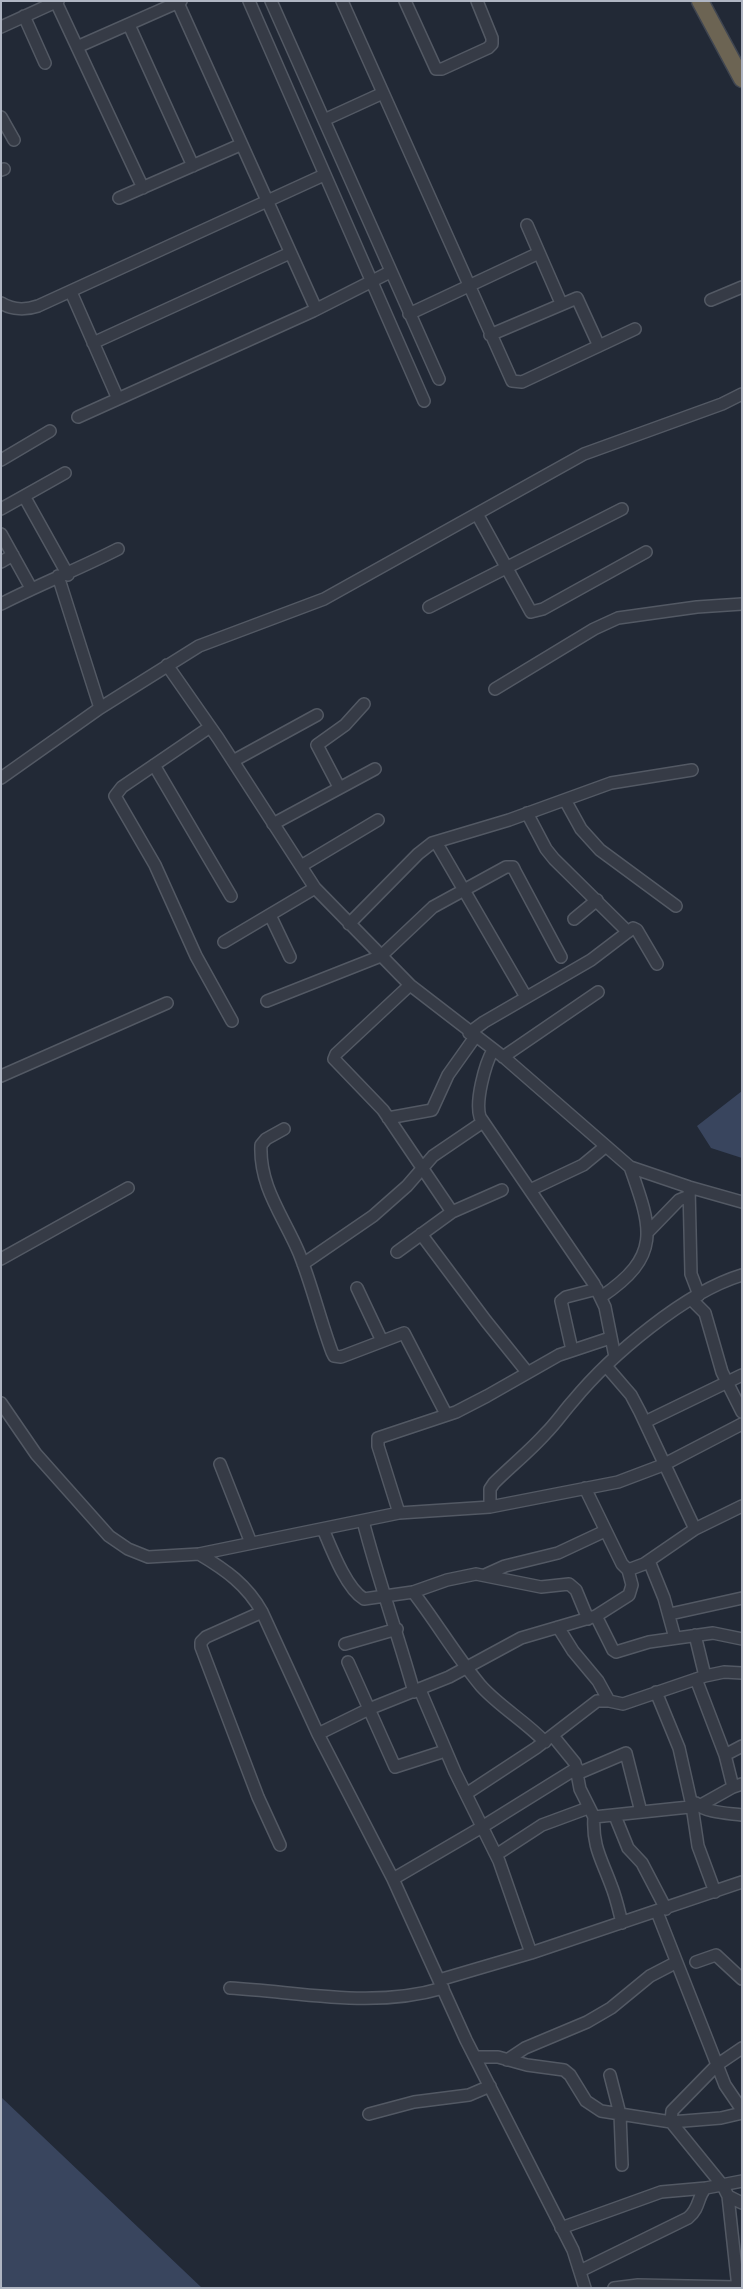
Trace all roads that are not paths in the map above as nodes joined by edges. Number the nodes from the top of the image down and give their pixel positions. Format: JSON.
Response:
{"nodes":[{"id":1,"x":249,"y":1,"type":"edge"},
{"id":2,"x":271,"y":1,"type":"edge"},
{"id":3,"x":342,"y":1,"type":"edge"},
{"id":4,"x":405,"y":1,"type":"edge"},
{"id":5,"x":477,"y":1,"type":"edge"},
{"id":6,"x":700,"y":1,"type":"edge"},
{"id":7,"x":712,"y":1,"type":"edge"},
{"id":8,"x":57,"y":2,"type":"edge"},
{"id":9,"x":180,"y":2,"type":"edge"},
{"id":10,"x":24,"y":16,"type":"junction"},
{"id":11,"x":129,"y":25,"type":"junction"},
{"id":12,"x":1,"y":27,"type":"edge"},
{"id":13,"x":77,"y":47,"type":"junction"},
{"id":14,"x":742,"y":57,"type":"edge"},
{"id":15,"x":45,"y":62,"type":"dead end"},
{"id":16,"x":742,"y":79,"type":"edge"},
{"id":17,"x":383,"y":93,"type":"junction"},
{"id":18,"x":1,"y":117,"type":"edge"},
{"id":19,"x":324,"y":120,"type":"junction"},
{"id":20,"x":14,"y":140,"type":"dead end"},
{"id":21,"x":240,"y":145,"type":"junction"},
{"id":22,"x":193,"y":166,"type":"junction"},
{"id":23,"x":324,"y":175,"type":"junction"},
{"id":24,"x":143,"y":188,"type":"junction"},
{"id":25,"x":119,"y":198,"type":"dead end"},
{"id":26,"x":266,"y":202,"type":"junction"},
{"id":27,"x":527,"y":225,"type":"dead end"},
{"id":28,"x":539,"y":253,"type":"junction"},
{"id":29,"x":290,"y":254,"type":"junction"},
{"id":30,"x":390,"y":272,"type":"junction"},
{"id":31,"x":372,"y":282,"type":"junction"},
{"id":32,"x":468,"y":286,"type":"junction"},
{"id":33,"x":742,"y":287,"type":"edge"},
{"id":34,"x":71,"y":292,"type":"junction"},
{"id":35,"x":711,"y":300,"type":"dead end"},
{"id":36,"x":1,"y":303,"type":"edge"},
{"id":37,"x":561,"y":304,"type":"junction"},
{"id":38,"x":316,"y":309,"type":"junction"},
{"id":39,"x":409,"y":314,"type":"junction"},
{"id":40,"x":635,"y":329,"type":"dead end"},
{"id":41,"x":490,"y":335,"type":"junction"},
{"id":42,"x":422,"y":342,"type":"junction"},
{"id":43,"x":93,"y":343,"type":"junction"},
{"id":44,"x":599,"y":346,"type":"junction"},
{"id":45,"x":403,"y":352,"type":"junction"},
{"id":46,"x":439,"y":379,"type":"dead end"},
{"id":47,"x":742,"y":394,"type":"edge"},
{"id":48,"x":118,"y":399,"type":"junction"},
{"id":49,"x":424,"y":401,"type":"dead end"},
{"id":50,"x":78,"y":417,"type":"dead end"},
{"id":51,"x":50,"y":431,"type":"dead end"},
{"id":52,"x":1,"y":460,"type":"edge"},
{"id":53,"x":65,"y":473,"type":"dead end"},
{"id":54,"x":24,"y":496,"type":"junction"},
{"id":55,"x":1,"y":509,"type":"edge"},
{"id":56,"x":622,"y":509,"type":"dead end"},
{"id":57,"x":476,"y":514,"type":"junction"},
{"id":58,"x":1,"y":534,"type":"edge"},
{"id":59,"x":118,"y":549,"type":"dead end"},
{"id":60,"x":646,"y":552,"type":"dead end"},
{"id":61,"x":13,"y":555,"type":"junction"},
{"id":62,"x":1,"y":562,"type":"edge"},
{"id":63,"x":505,"y":568,"type":"junction"},
{"id":64,"x":63,"y":576,"type":"junction"},
{"id":65,"x":31,"y":588,"type":"junction"},
{"id":66,"x":1,"y":604,"type":"edge"},
{"id":67,"x":742,"y":604,"type":"edge"},
{"id":68,"x":429,"y":607,"type":"dead end"},
{"id":69,"x":167,"y":665,"type":"junction"},
{"id":70,"x":495,"y":689,"type":"dead end"},
{"id":71,"x":364,"y":704,"type":"dead end"},
{"id":72,"x":100,"y":708,"type":"junction"},
{"id":73,"x":317,"y":715,"type":"dead end"},
{"id":74,"x":210,"y":726,"type":"junction"},
{"id":75,"x":233,"y":761,"type":"junction"},
{"id":76,"x":154,"y":765,"type":"junction"},
{"id":77,"x":376,"y":769,"type":"dead end"},
{"id":78,"x":692,"y":770,"type":"dead end"},
{"id":79,"x":1,"y":778,"type":"edge"},
{"id":80,"x":339,"y":787,"type":"junction"},
{"id":81,"x":565,"y":800,"type":"junction"},
{"id":82,"x":528,"y":813,"type":"junction"},
{"id":83,"x":378,"y":820,"type":"dead end"},
{"id":84,"x":273,"y":824,"type":"junction"},
{"id":85,"x":436,"y":842,"type":"junction"},
{"id":86,"x":301,"y":866,"type":"junction"},
{"id":87,"x":315,"y":888,"type":"junction"},
{"id":88,"x":463,"y":890,"type":"junction"},
{"id":89,"x":232,"y":896,"type":"dead end"},
{"id":90,"x":597,"y":900,"type":"junction"},
{"id":91,"x":676,"y":906,"type":"dead end"},
{"id":92,"x":270,"y":915,"type":"junction"},
{"id":93,"x":574,"y":919,"type":"dead end"},
{"id":94,"x":349,"y":924,"type":"junction"},
{"id":95,"x":628,"y":932,"type":"junction"},
{"id":96,"x":224,"y":942,"type":"dead end"},
{"id":97,"x":381,"y":956,"type":"junction"},
{"id":98,"x":290,"y":957,"type":"dead end"},
{"id":99,"x":561,"y":957,"type":"dead end"},
{"id":100,"x":658,"y":964,"type":"dead end"},
{"id":101,"x":410,"y":985,"type":"junction"},
{"id":102,"x":598,"y":992,"type":"dead end"},
{"id":103,"x":526,"y":997,"type":"junction"},
{"id":104,"x":267,"y":1001,"type":"dead end"},
{"id":105,"x":166,"y":1003,"type":"dead end"},
{"id":106,"x":232,"y":1021,"type":"dead end"},
{"id":107,"x":472,"y":1035,"type":"junction"},
{"id":108,"x":498,"y":1053,"type":"junction"},
{"id":109,"x":1,"y":1076,"type":"edge"},
{"id":110,"x":388,"y":1118,"type":"junction"},
{"id":111,"x":483,"y":1122,"type":"junction"},
{"id":112,"x":284,"y":1128,"type":"dead end"},
{"id":113,"x":606,"y":1146,"type":"junction"},
{"id":114,"x":630,"y":1166,"type":"junction"},
{"id":115,"x":422,"y":1168,"type":"junction"},
{"id":116,"x":128,"y":1188,"type":"dead end"},
{"id":117,"x":502,"y":1190,"type":"dead end"},
{"id":118,"x":530,"y":1190,"type":"junction"},
{"id":119,"x":689,"y":1192,"type":"junction"},
{"id":120,"x":742,"y":1202,"type":"edge"},
{"id":121,"x":452,"y":1212,"type":"junction"},
{"id":122,"x":648,"y":1232,"type":"junction"},
{"id":123,"x":421,"y":1234,"type":"junction"},
{"id":124,"x":397,"y":1252,"type":"dead end"},
{"id":125,"x":1,"y":1258,"type":"edge"},
{"id":126,"x":303,"y":1264,"type":"junction"},
{"id":127,"x":742,"y":1275,"type":"edge"},
{"id":128,"x":357,"y":1288,"type":"dead end"},
{"id":129,"x":599,"y":1293,"type":"junction"},
{"id":130,"x":695,"y":1298,"type":"junction"},
{"id":131,"x":610,"y":1338,"type":"junction"},
{"id":132,"x":382,"y":1340,"type":"junction"},
{"id":133,"x":572,"y":1350,"type":"junction"},
{"id":134,"x":614,"y":1357,"type":"junction"},
{"id":135,"x":606,"y":1366,"type":"junction"},
{"id":136,"x":527,"y":1372,"type":"junction"},
{"id":137,"x":742,"y":1375,"type":"edge"},
{"id":138,"x":727,"y":1383,"type":"junction"},
{"id":139,"x":1,"y":1403,"type":"edge"},
{"id":140,"x":742,"y":1412,"type":"edge"},
{"id":141,"x":446,"y":1414,"type":"junction"},
{"id":142,"x":645,"y":1422,"type":"junction"},
{"id":143,"x":742,"y":1424,"type":"edge"},
{"id":144,"x":220,"y":1464,"type":"dead end"},
{"id":145,"x":663,"y":1465,"type":"junction"},
{"id":146,"x":585,"y":1488,"type":"junction"},
{"id":147,"x":742,"y":1506,"type":"edge"},
{"id":148,"x":490,"y":1507,"type":"junction"},
{"id":149,"x":399,"y":1513,"type":"junction"},
{"id":150,"x":363,"y":1521,"type":"junction"},
{"id":151,"x":323,"y":1529,"type":"junction"},
{"id":152,"x":695,"y":1529,"type":"junction"},
{"id":153,"x":605,"y":1530,"type":"junction"},
{"id":154,"x":251,"y":1543,"type":"junction"},
{"id":155,"x":199,"y":1554,"type":"junction"},
{"id":156,"x":649,"y":1561,"type":"junction"},
{"id":157,"x":628,"y":1570,"type":"junction"},
{"id":158,"x":485,"y":1575,"type":"junction"},
{"id":159,"x":412,"y":1592,"type":"junction"},
{"id":160,"x":384,"y":1596,"type":"junction"},
{"id":161,"x":742,"y":1598,"type":"edge"},
{"id":162,"x":262,"y":1612,"type":"junction"},
{"id":163,"x":670,"y":1614,"type":"junction"},
{"id":164,"x":592,"y":1618,"type":"junction"},
{"id":165,"x":558,"y":1627,"type":"junction"},
{"id":166,"x":397,"y":1629,"type":"junction"},
{"id":167,"x":695,"y":1635,"type":"junction"},
{"id":168,"x":675,"y":1638,"type":"junction"},
{"id":169,"x":742,"y":1640,"type":"edge"},
{"id":170,"x":345,"y":1644,"type":"dead end"},
{"id":171,"x":348,"y":1662,"type":"dead end"},
{"id":172,"x":467,"y":1668,"type":"junction"},
{"id":173,"x":742,"y":1673,"type":"edge"},
{"id":174,"x":701,"y":1677,"type":"junction"},
{"id":175,"x":417,"y":1691,"type":"junction"},
{"id":176,"x":656,"y":1692,"type":"junction"},
{"id":177,"x":609,"y":1700,"type":"junction"},
{"id":178,"x":368,"y":1709,"type":"junction"},
{"id":179,"x":318,"y":1734,"type":"junction"},
{"id":180,"x":549,"y":1739,"type":"junction"},
{"id":181,"x":742,"y":1746,"type":"edge"},
{"id":182,"x":445,"y":1751,"type":"junction"},
{"id":183,"x":725,"y":1755,"type":"junction"},
{"id":184,"x":578,"y":1771,"type":"junction"},
{"id":185,"x":738,"y":1786,"type":"edge"},
{"id":186,"x":466,"y":1794,"type":"junction"},
{"id":187,"x":694,"y":1803,"type":"junction"},
{"id":188,"x":591,"y":1812,"type":"junction"},
{"id":189,"x":642,"y":1812,"type":"junction"},
{"id":190,"x":742,"y":1814,"type":"edge"},
{"id":191,"x":615,"y":1816,"type":"junction"},
{"id":192,"x":482,"y":1828,"type":"junction"},
{"id":193,"x":280,"y":1845,"type":"dead end"},
{"id":194,"x":496,"y":1855,"type":"junction"},
{"id":195,"x":393,"y":1879,"type":"junction"},
{"id":196,"x":742,"y":1882,"type":"edge"},
{"id":197,"x":715,"y":1892,"type":"junction"},
{"id":198,"x":661,"y":1910,"type":"junction"},
{"id":199,"x":622,"y":1923,"type":"junction"},
{"id":200,"x":531,"y":1953,"type":"junction"},
{"id":201,"x":696,"y":1962,"type":"dead end"},
{"id":202,"x":675,"y":1963,"type":"junction"},
{"id":203,"x":742,"y":1979,"type":"edge"},
{"id":204,"x":441,"y":1984,"type":"junction"},
{"id":205,"x":230,"y":1988,"type":"dead end"},
{"id":206,"x":742,"y":2048,"type":"edge"},
{"id":207,"x":475,"y":2057,"type":"junction"},
{"id":208,"x":507,"y":2060,"type":"junction"},
{"id":209,"x":717,"y":2065,"type":"junction"},
{"id":210,"x":610,"y":2074,"type":"dead end"},
{"id":211,"x":490,"y":2086,"type":"junction"},
{"id":212,"x":742,"y":2111,"type":"edge"},
{"id":213,"x":369,"y":2114,"type":"dead end"},
{"id":214,"x":620,"y":2114,"type":"junction"},
{"id":215,"x":671,"y":2122,"type":"junction"},
{"id":216,"x":622,"y":2165,"type":"dead end"},
{"id":217,"x":742,"y":2181,"type":"edge"},
{"id":218,"x":706,"y":2188,"type":"junction"},
{"id":219,"x":726,"y":2191,"type":"junction"},
{"id":220,"x":742,"y":2203,"type":"edge"},
{"id":221,"x":561,"y":2228,"type":"junction"},
{"id":222,"x":580,"y":2271,"type":"junction"},
{"id":223,"x":585,"y":2288,"type":"edge"},
{"id":224,"x":614,"y":2288,"type":"edge"},
{"id":225,"x":738,"y":2288,"type":"edge"}],
"edges":[{"from":1,"to":23,"type":"street"},
{"from":2,"to":19,"type":"street"},
{"from":3,"to":17,"type":"street"},
{"from":4,"to":5,"type":"street"},
{"from":6,"to":16,"type":"highway"},
{"from":7,"to":14,"type":"highway"},
{"from":8,"to":10,"type":"street"},
{"from":8,"to":13,"type":"street"},
{"from":9,"to":11,"type":"street"},
{"from":9,"to":21,"type":"street"},
{"from":10,"to":12,"type":"street"},
{"from":10,"to":15,"type":"street"},
{"from":11,"to":13,"type":"street"},
{"from":11,"to":22,"type":"street"},
{"from":13,"to":24,"type":"street"},
{"from":17,"to":19,"type":"street"},
{"from":17,"to":32,"type":"street"},
{"from":18,"to":20,"type":"street"},
{"from":19,"to":30,"type":"street"},
{"from":21,"to":22,"type":"street"},
{"from":21,"to":26,"type":"street"},
{"from":22,"to":24,"type":"street"},
{"from":23,"to":26,"type":"street"},
{"from":23,"to":31,"type":"street"},
{"from":24,"to":25,"type":"street"},
{"from":26,"to":29,"type":"street"},
{"from":26,"to":34,"type":"street"},
{"from":27,"to":28,"type":"street"},
{"from":28,"to":32,"type":"street"},
{"from":28,"to":37,"type":"street"},
{"from":29,"to":38,"type":"street"},
{"from":29,"to":43,"type":"street"},
{"from":30,"to":31,"type":"street"},
{"from":30,"to":39,"type":"street"},
{"from":31,"to":38,"type":"street"},
{"from":31,"to":45,"type":"street"},
{"from":32,"to":39,"type":"street"},
{"from":32,"to":41,"type":"street"},
{"from":33,"to":35,"type":"street"},
{"from":34,"to":36,"type":"street"},
{"from":34,"to":43,"type":"street"},
{"from":37,"to":41,"type":"street"},
{"from":37,"to":44,"type":"street"},
{"from":38,"to":48,"type":"street"},
{"from":39,"to":42,"type":"street"},
{"from":40,"to":44,"type":"street"},
{"from":41,"to":44,"type":"street"},
{"from":42,"to":45,"type":"street"},
{"from":42,"to":46,"type":"street"},
{"from":43,"to":48,"type":"street"},
{"from":45,"to":49,"type":"street"},
{"from":47,"to":57,"type":"street"},
{"from":48,"to":50,"type":"street"},
{"from":51,"to":52,"type":"street"},
{"from":53,"to":54,"type":"street"},
{"from":54,"to":55,"type":"street"},
{"from":54,"to":64,"type":"street"},
{"from":56,"to":63,"type":"street"},
{"from":57,"to":63,"type":"street"},
{"from":57,"to":69,"type":"street"},
{"from":58,"to":61,"type":"street"},
{"from":59,"to":64,"type":"street"},
{"from":60,"to":63,"type":"street"},
{"from":61,"to":62,"type":"street"},
{"from":61,"to":65,"type":"street"},
{"from":63,"to":68,"type":"street"},
{"from":64,"to":65,"type":"street"},
{"from":64,"to":72,"type":"street"},
{"from":65,"to":66,"type":"street"},
{"from":67,"to":70,"type":"street"},
{"from":69,"to":72,"type":"street"},
{"from":69,"to":74,"type":"street"},
{"from":71,"to":80,"type":"street"},
{"from":72,"to":79,"type":"street"},
{"from":73,"to":75,"type":"street"},
{"from":74,"to":75,"type":"street"},
{"from":74,"to":76,"type":"street"},
{"from":75,"to":84,"type":"street"},
{"from":76,"to":89,"type":"street"},
{"from":76,"to":106,"type":"street"},
{"from":77,"to":80,"type":"street"},
{"from":78,"to":81,"type":"street"},
{"from":80,"to":84,"type":"street"},
{"from":81,"to":82,"type":"street"},
{"from":81,"to":91,"type":"street"},
{"from":82,"to":85,"type":"street"},
{"from":82,"to":90,"type":"street"},
{"from":83,"to":86,"type":"street"},
{"from":84,"to":86,"type":"street"},
{"from":85,"to":88,"type":"street"},
{"from":85,"to":94,"type":"street"},
{"from":86,"to":87,"type":"street"},
{"from":87,"to":92,"type":"street"},
{"from":87,"to":94,"type":"street"},
{"from":88,"to":97,"type":"street"},
{"from":88,"to":99,"type":"street"},
{"from":88,"to":103,"type":"street"},
{"from":90,"to":93,"type":"street"},
{"from":90,"to":95,"type":"street"},
{"from":92,"to":96,"type":"street"},
{"from":92,"to":98,"type":"street"},
{"from":94,"to":97,"type":"street"},
{"from":95,"to":100,"type":"street"},
{"from":95,"to":103,"type":"street"},
{"from":97,"to":101,"type":"street"},
{"from":97,"to":104,"type":"street"},
{"from":101,"to":107,"type":"street"},
{"from":101,"to":110,"type":"street"},
{"from":102,"to":108,"type":"street"},
{"from":103,"to":107,"type":"street"},
{"from":105,"to":109,"type":"street"},
{"from":107,"to":108,"type":"street"},
{"from":107,"to":110,"type":"street"},
{"from":108,"to":111,"type":"street"},
{"from":108,"to":113,"type":"street"},
{"from":110,"to":115,"type":"street"},
{"from":111,"to":115,"type":"street"},
{"from":111,"to":118,"type":"street"},
{"from":112,"to":126,"type":"street"},
{"from":113,"to":114,"type":"street"},
{"from":113,"to":118,"type":"street"},
{"from":114,"to":119,"type":"street"},
{"from":114,"to":122,"type":"street"},
{"from":115,"to":121,"type":"street"},
{"from":115,"to":126,"type":"street"},
{"from":116,"to":125,"type":"street"},
{"from":117,"to":121,"type":"street"},
{"from":118,"to":129,"type":"street"},
{"from":119,"to":120,"type":"street"},
{"from":119,"to":122,"type":"street"},
{"from":119,"to":130,"type":"street"},
{"from":121,"to":123,"type":"street"},
{"from":122,"to":129,"type":"street"},
{"from":123,"to":124,"type":"street"},
{"from":123,"to":136,"type":"street"},
{"from":126,"to":132,"type":"street"},
{"from":127,"to":130,"type":"street"},
{"from":128,"to":132,"type":"street"},
{"from":129,"to":131,"type":"street"},
{"from":129,"to":133,"type":"street"},
{"from":130,"to":134,"type":"street"},
{"from":130,"to":138,"type":"street"},
{"from":131,"to":133,"type":"street"},
{"from":131,"to":134,"type":"street"},
{"from":132,"to":141,"type":"street"},
{"from":133,"to":136,"type":"street"},
{"from":134,"to":135,"type":"street"},
{"from":135,"to":142,"type":"street"},
{"from":135,"to":148,"type":"street"},
{"from":136,"to":141,"type":"street"},
{"from":137,"to":138,"type":"street"},
{"from":138,"to":140,"type":"street"},
{"from":138,"to":142,"type":"street"},
{"from":139,"to":155,"type":"street"},
{"from":141,"to":149,"type":"street"},
{"from":142,"to":145,"type":"street"},
{"from":143,"to":145,"type":"street"},
{"from":144,"to":154,"type":"street"},
{"from":145,"to":146,"type":"street"},
{"from":145,"to":152,"type":"street"},
{"from":146,"to":148,"type":"street"},
{"from":146,"to":153,"type":"street"},
{"from":147,"to":152,"type":"street"},
{"from":148,"to":149,"type":"street"},
{"from":149,"to":150,"type":"street"},
{"from":150,"to":151,"type":"street"},
{"from":150,"to":160,"type":"street"},
{"from":151,"to":154,"type":"street"},
{"from":151,"to":160,"type":"street"},
{"from":152,"to":156,"type":"street"},
{"from":153,"to":157,"type":"street"},
{"from":153,"to":158,"type":"street"},
{"from":154,"to":155,"type":"street"},
{"from":155,"to":162,"type":"street"},
{"from":156,"to":157,"type":"street"},
{"from":156,"to":163,"type":"street"},
{"from":157,"to":164,"type":"street"},
{"from":158,"to":159,"type":"street"},
{"from":158,"to":164,"type":"street"},
{"from":159,"to":160,"type":"street"},
{"from":159,"to":172,"type":"street"},
{"from":160,"to":166,"type":"street"},
{"from":161,"to":163,"type":"street"},
{"from":162,"to":179,"type":"street"},
{"from":162,"to":193,"type":"street"},
{"from":163,"to":168,"type":"street"},
{"from":164,"to":165,"type":"street"},
{"from":164,"to":168,"type":"street"},
{"from":165,"to":172,"type":"street"},
{"from":165,"to":177,"type":"street"},
{"from":166,"to":170,"type":"street"},
{"from":166,"to":175,"type":"street"},
{"from":167,"to":168,"type":"street"},
{"from":167,"to":169,"type":"street"},
{"from":167,"to":174,"type":"street"},
{"from":171,"to":178,"type":"street"},
{"from":172,"to":175,"type":"street"},
{"from":172,"to":180,"type":"street"},
{"from":173,"to":174,"type":"street"},
{"from":174,"to":176,"type":"street"},
{"from":174,"to":183,"type":"street"},
{"from":175,"to":178,"type":"street"},
{"from":175,"to":182,"type":"street"},
{"from":176,"to":177,"type":"street"},
{"from":176,"to":187,"type":"street"},
{"from":177,"to":180,"type":"street"},
{"from":178,"to":179,"type":"street"},
{"from":178,"to":182,"type":"street"},
{"from":179,"to":195,"type":"street"},
{"from":180,"to":184,"type":"street"},
{"from":180,"to":186,"type":"street"},
{"from":181,"to":183,"type":"street"},
{"from":182,"to":186,"type":"street"},
{"from":183,"to":185,"type":"street"},
{"from":184,"to":188,"type":"street"},
{"from":184,"to":189,"type":"street"},
{"from":184,"to":192,"type":"street"},
{"from":185,"to":187,"type":"street"},
{"from":186,"to":192,"type":"street"},
{"from":187,"to":189,"type":"street"},
{"from":187,"to":190,"type":"street"},
{"from":187,"to":197,"type":"street"},
{"from":188,"to":191,"type":"street"},
{"from":188,"to":194,"type":"street"},
{"from":188,"to":199,"type":"street"},
{"from":189,"to":191,"type":"street"},
{"from":191,"to":198,"type":"street"},
{"from":192,"to":194,"type":"street"},
{"from":192,"to":195,"type":"street"},
{"from":194,"to":200,"type":"street"},
{"from":195,"to":204,"type":"street"},
{"from":196,"to":197,"type":"street"},
{"from":197,"to":198,"type":"street"},
{"from":198,"to":199,"type":"street"},
{"from":198,"to":202,"type":"street"},
{"from":199,"to":200,"type":"street"},
{"from":200,"to":204,"type":"street"},
{"from":201,"to":203,"type":"street"},
{"from":202,"to":208,"type":"street"},
{"from":202,"to":209,"type":"street"},
{"from":204,"to":205,"type":"street"},
{"from":204,"to":207,"type":"street"},
{"from":206,"to":209,"type":"street"},
{"from":207,"to":208,"type":"street"},
{"from":207,"to":211,"type":"street"},
{"from":208,"to":214,"type":"street"},
{"from":209,"to":212,"type":"street"},
{"from":209,"to":215,"type":"street"},
{"from":210,"to":214,"type":"street"},
{"from":211,"to":213,"type":"street"},
{"from":211,"to":221,"type":"street"},
{"from":212,"to":215,"type":"street"},
{"from":214,"to":215,"type":"street"},
{"from":214,"to":216,"type":"street"},
{"from":215,"to":219,"type":"street"},
{"from":217,"to":219,"type":"street"},
{"from":218,"to":219,"type":"street"},
{"from":218,"to":221,"type":"street"},
{"from":218,"to":222,"type":"street"},
{"from":219,"to":220,"type":"street"},
{"from":219,"to":225,"type":"street"},
{"from":221,"to":222,"type":"street"},
{"from":222,"to":223,"type":"street"},
{"from":224,"to":225,"type":"street"}]}
